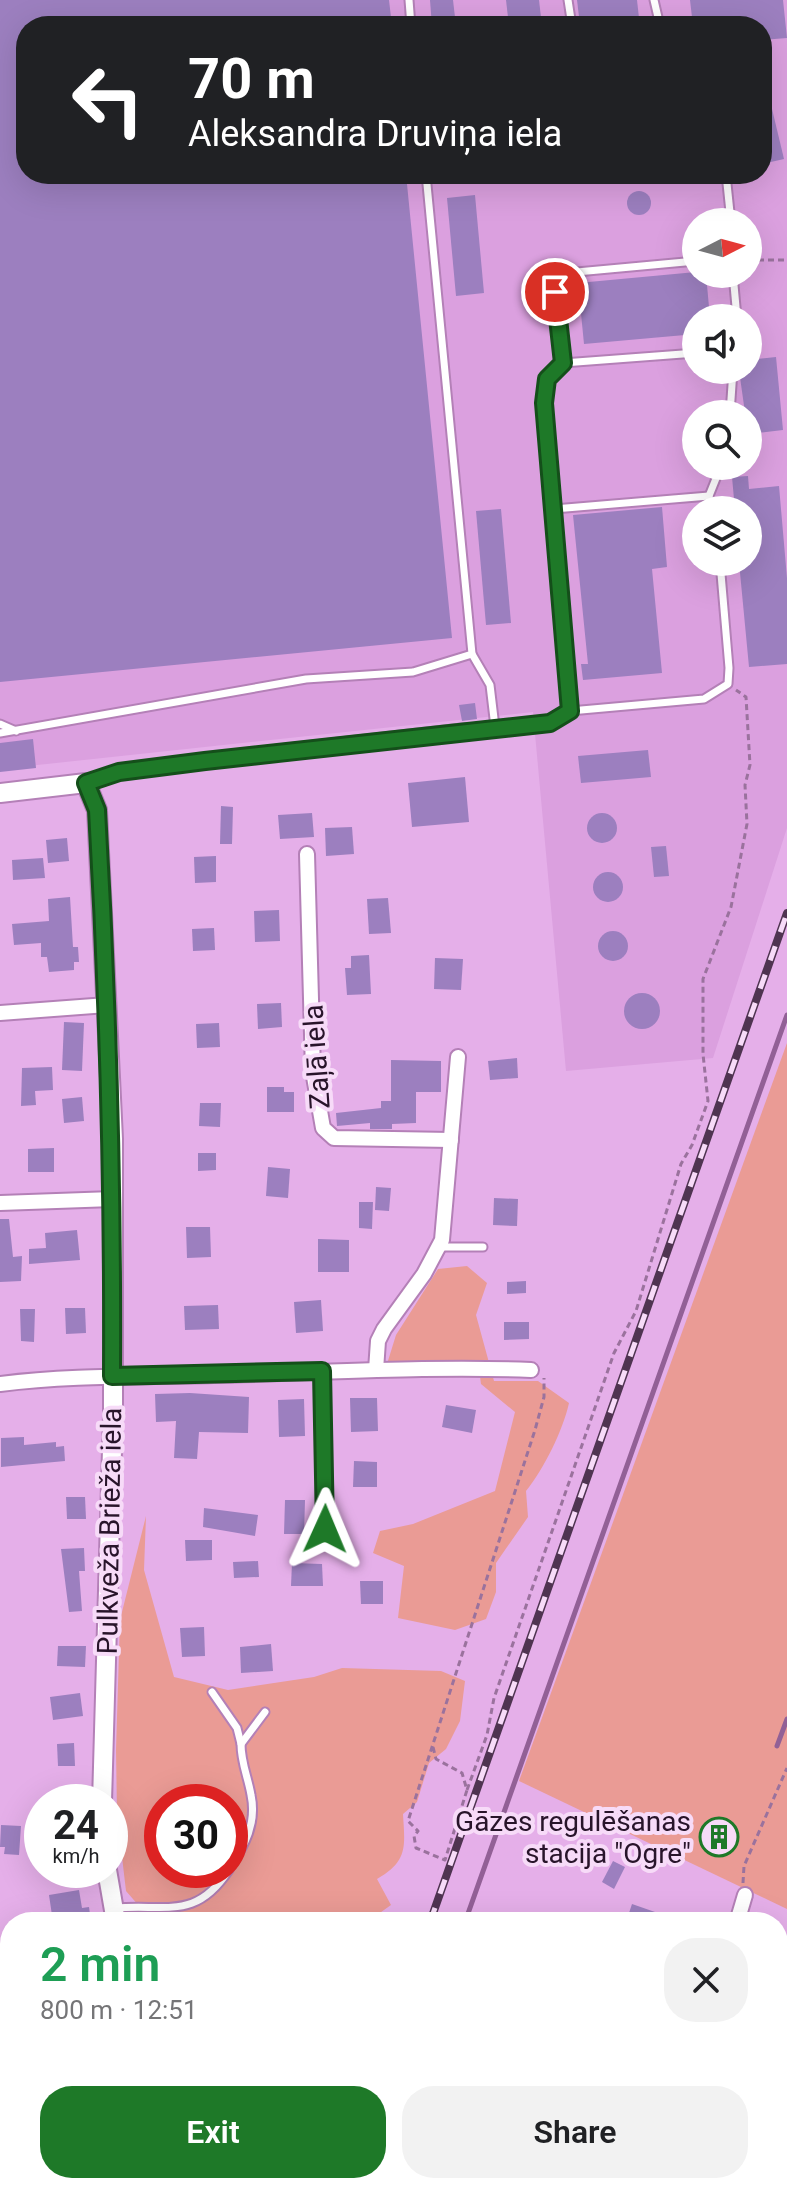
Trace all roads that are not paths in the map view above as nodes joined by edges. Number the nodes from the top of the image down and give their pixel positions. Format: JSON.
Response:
{"nodes":[{"id":1,"x":427,"y":184,"type":"edge"},
{"id":2,"x":727,"y":184,"type":"edge"},
{"id":3,"x":730,"y":208,"type":"edge"},
{"id":4,"x":682,"y":262,"type":"edge"},
{"id":5,"x":682,"y":354,"type":"edge"},
{"id":6,"x":563,"y":363,"type":"junction"},
{"id":7,"x":715,"y":480,"type":"edge"},
{"id":8,"x":709,"y":496,"type":"edge"},
{"id":9,"x":682,"y":498,"type":"edge"},
{"id":10,"x":554,"y":509,"type":"junction"},
{"id":11,"x":722,"y":576,"type":"edge"},
{"id":12,"x":472,"y":654,"type":"junction"},
{"id":13,"x":570,"y":711,"type":"junction"},
{"id":14,"x":0,"y":724,"type":"edge"},
{"id":15,"x":495,"y":727,"type":"junction"},
{"id":16,"x":466,"y":731,"type":"joint"},
{"id":17,"x":17,"y":732,"type":"junction"},
{"id":18,"x":0,"y":733,"type":"edge"},
{"id":19,"x":86,"y":783,"type":"junction"},
{"id":20,"x":0,"y":793,"type":"edge"},
{"id":21,"x":307,"y":854,"type":"dead end"},
{"id":22,"x":107,"y":1005,"type":"junction"},
{"id":23,"x":0,"y":1013,"type":"edge"},
{"id":24,"x":458,"y":1057,"type":"dead end"},
{"id":25,"x":451,"y":1140,"type":"junction"},
{"id":26,"x":113,"y":1199,"type":"junction"},
{"id":27,"x":0,"y":1203,"type":"edge"},
{"id":28,"x":440,"y":1247,"type":"junction"},
{"id":29,"x":483,"y":1247,"type":"dead end"},
{"id":30,"x":376,"y":1370,"type":"junction"},
{"id":31,"x":531,"y":1370,"type":"road end"},
{"id":32,"x":322,"y":1371,"type":"junction"},
{"id":33,"x":112,"y":1376,"type":"junction"},
{"id":34,"x":0,"y":1384,"type":"edge"},
{"id":35,"x":325,"y":1529,"type":"dead end"},
{"id":36,"x":212,"y":1692,"type":"dead end"},
{"id":37,"x":265,"y":1712,"type":"dead end"},
{"id":38,"x":241,"y":1744,"type":"junction"},
{"id":39,"x":102,"y":1784,"type":"edge"},
{"id":40,"x":248,"y":1784,"type":"edge"},
{"id":41,"x":248,"y":1785,"type":"edge"},
{"id":42,"x":248,"y":1834,"type":"edge"},
{"id":43,"x":110,"y":1888,"type":"edge"},
{"id":44,"x":215,"y":1888,"type":"edge"},
{"id":45,"x":745,"y":1895,"type":"road end"},
{"id":46,"x":114,"y":1912,"type":"edge"},
{"id":47,"x":136,"y":1912,"type":"edge"},
{"id":48,"x":740,"y":1912,"type":"edge"}],
"edges":[{"from":1,"to":12,"type":"lane"},
{"from":2,"to":3,"type":"lane"},
{"from":4,"to":6,"type":"lane"},
{"from":5,"to":6,"type":"lane"},
{"from":6,"to":10,"type":"lane"},
{"from":7,"to":8,"type":"lane"},
{"from":9,"to":10,"type":"lane"},
{"from":10,"to":13,"type":"lane"},
{"from":11,"to":13,"type":"lane"},
{"from":12,"to":15,"type":"lane"},
{"from":12,"to":17,"type":"lane"},
{"from":13,"to":15,"type":"lane"},
{"from":14,"to":17,"type":"lane"},
{"from":15,"to":16,"type":"lane"},
{"from":16,"to":19,"type":"street"},
{"from":17,"to":18,"type":"lane"},
{"from":19,"to":20,"type":"street"},
{"from":19,"to":22,"type":"street","name":"Pulkveža Brieža iela"},
{"from":21,"to":25,"type":"street","name":"Zaļā iela"},
{"from":22,"to":23,"type":"street"},
{"from":22,"to":26,"type":"street","name":"Pulkveža Brieža iela"},
{"from":24,"to":25,"type":"street"},
{"from":25,"to":28,"type":"street"},
{"from":26,"to":27,"type":"street"},
{"from":26,"to":33,"type":"street","name":"Pulkveža Brieža iela"},
{"from":28,"to":29,"type":"lane"},
{"from":28,"to":30,"type":"street"},
{"from":30,"to":31,"type":"street"},
{"from":30,"to":32,"type":"street"},
{"from":32,"to":33,"type":"street"},
{"from":32,"to":35,"type":"street"},
{"from":33,"to":34,"type":"street"},
{"from":33,"to":39,"type":"street","name":"Pulkveža Brieža iela"},
{"from":36,"to":38,"type":"lane"},
{"from":37,"to":38,"type":"lane"},
{"from":38,"to":40,"type":"lane"},
{"from":41,"to":42,"type":"lane"},
{"from":43,"to":46,"type":"street"},
{"from":44,"to":47,"type":"lane"},
{"from":45,"to":48,"type":"street"}]}
